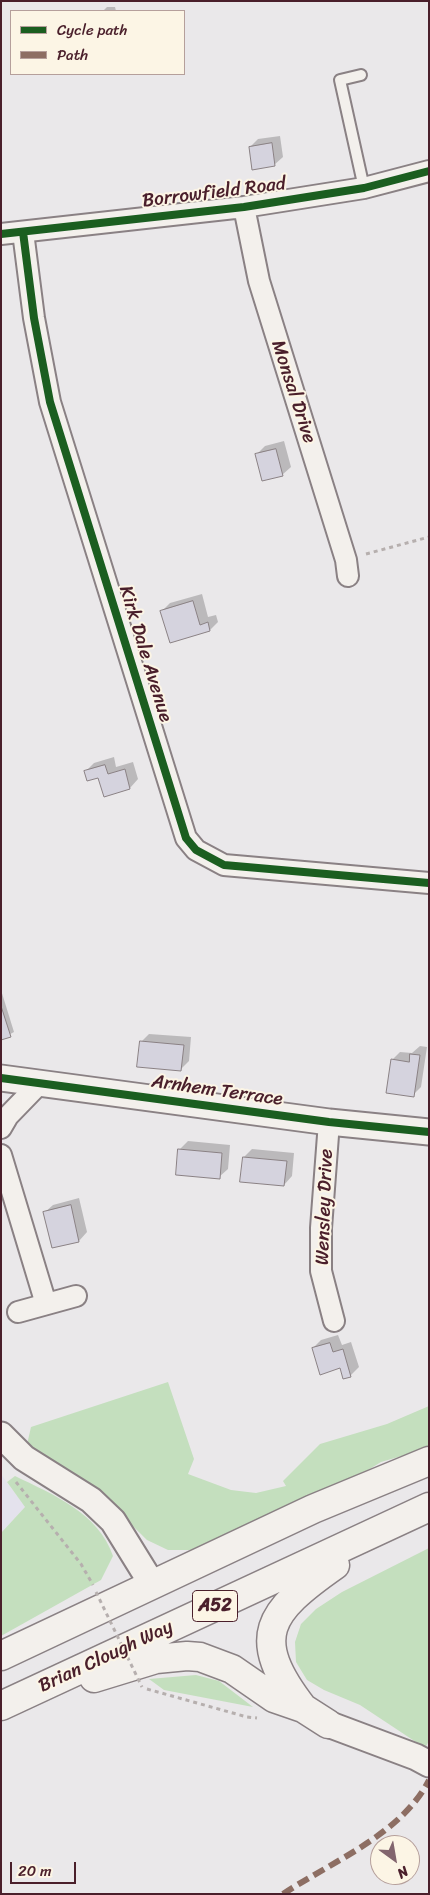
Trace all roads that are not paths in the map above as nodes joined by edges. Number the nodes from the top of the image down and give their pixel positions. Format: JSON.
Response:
{"nodes":[{"id":1,"x":361,"y":76,"type":"dead end"},
{"id":2,"x":429,"y":170,"type":"edge"},
{"id":3,"x":364,"y":188,"type":"junction"},
{"id":4,"x":244,"y":207,"type":"junction"},
{"id":5,"x":23,"y":232,"type":"junction"},
{"id":6,"x":1,"y":234,"type":"edge"},
{"id":7,"x":347,"y":568,"type":"road end"},
{"id":8,"x":429,"y":883,"type":"edge"},
{"id":9,"x":1,"y":1078,"type":"edge"},
{"id":10,"x":39,"y":1084,"type":"junction"},
{"id":11,"x":329,"y":1122,"type":"junction"},
{"id":12,"x":1,"y":1128,"type":"edge"},
{"id":13,"x":429,"y":1132,"type":"edge"},
{"id":14,"x":1,"y":1155,"type":"edge"},
{"id":15,"x":76,"y":1296,"type":"dead end"},
{"id":16,"x":46,"y":1304,"type":"junction"},
{"id":17,"x":18,"y":1312,"type":"dead end"},
{"id":18,"x":334,"y":1321,"type":"dead end"},
{"id":19,"x":1,"y":1435,"type":"edge"},
{"id":20,"x":429,"y":1461,"type":"edge"},
{"id":21,"x":429,"y":1508,"type":"edge"},
{"id":22,"x":391,"y":1524,"type":"junction"},
{"id":23,"x":152,"y":1584,"type":"junction"},
{"id":24,"x":1,"y":1656,"type":"edge"},
{"id":25,"x":1,"y":1706,"type":"edge"},
{"id":26,"x":303,"y":1708,"type":"junction"},
{"id":27,"x":1,"y":1714,"type":"edge"},
{"id":28,"x":328,"y":1724,"type":"joint"},
{"id":29,"x":429,"y":1764,"type":"edge"}],
"edges":[{"from":1,"to":3,"type":"lane"},
{"from":2,"to":3,"type":"street","name":"Borrowfield Road"},
{"from":3,"to":4,"type":"street","name":"Borrowfield Road"},
{"from":4,"to":5,"type":"street","name":"Borrowfield Road"},
{"from":4,"to":7,"type":"street","name":"Monsal Drive"},
{"from":5,"to":6,"type":"street","name":"Borrowfield Road"},
{"from":5,"to":8,"type":"street","name":"Kirk Dale Avenue"},
{"from":9,"to":10,"type":"street","name":"Arnhem Terrace"},
{"from":10,"to":11,"type":"street","name":"Arnhem Terrace"},
{"from":10,"to":12,"type":"street"},
{"from":11,"to":13,"type":"street","name":"Arnhem Terrace"},
{"from":11,"to":18,"type":"street","name":"Wensley Drive"},
{"from":14,"to":16,"type":"street"},
{"from":15,"to":16,"type":"street"},
{"from":16,"to":17,"type":"street"},
{"from":19,"to":23,"type":"street"},
{"from":20,"to":23,"type":"highway","number":"A52"},
{"from":21,"to":22,"type":"highway","name":"Brian Clough Way","number":"A52"},
{"from":22,"to":25,"type":"highway","name":"Brian Clough Way","number":"A52"},
{"from":22,"to":26,"type":"highway"},
{"from":23,"to":24,"type":"highway","number":"A52"},
{"from":26,"to":27,"type":"highway"},
{"from":26,"to":28,"type":"highway"},
{"from":28,"to":29,"type":"street"}]}
